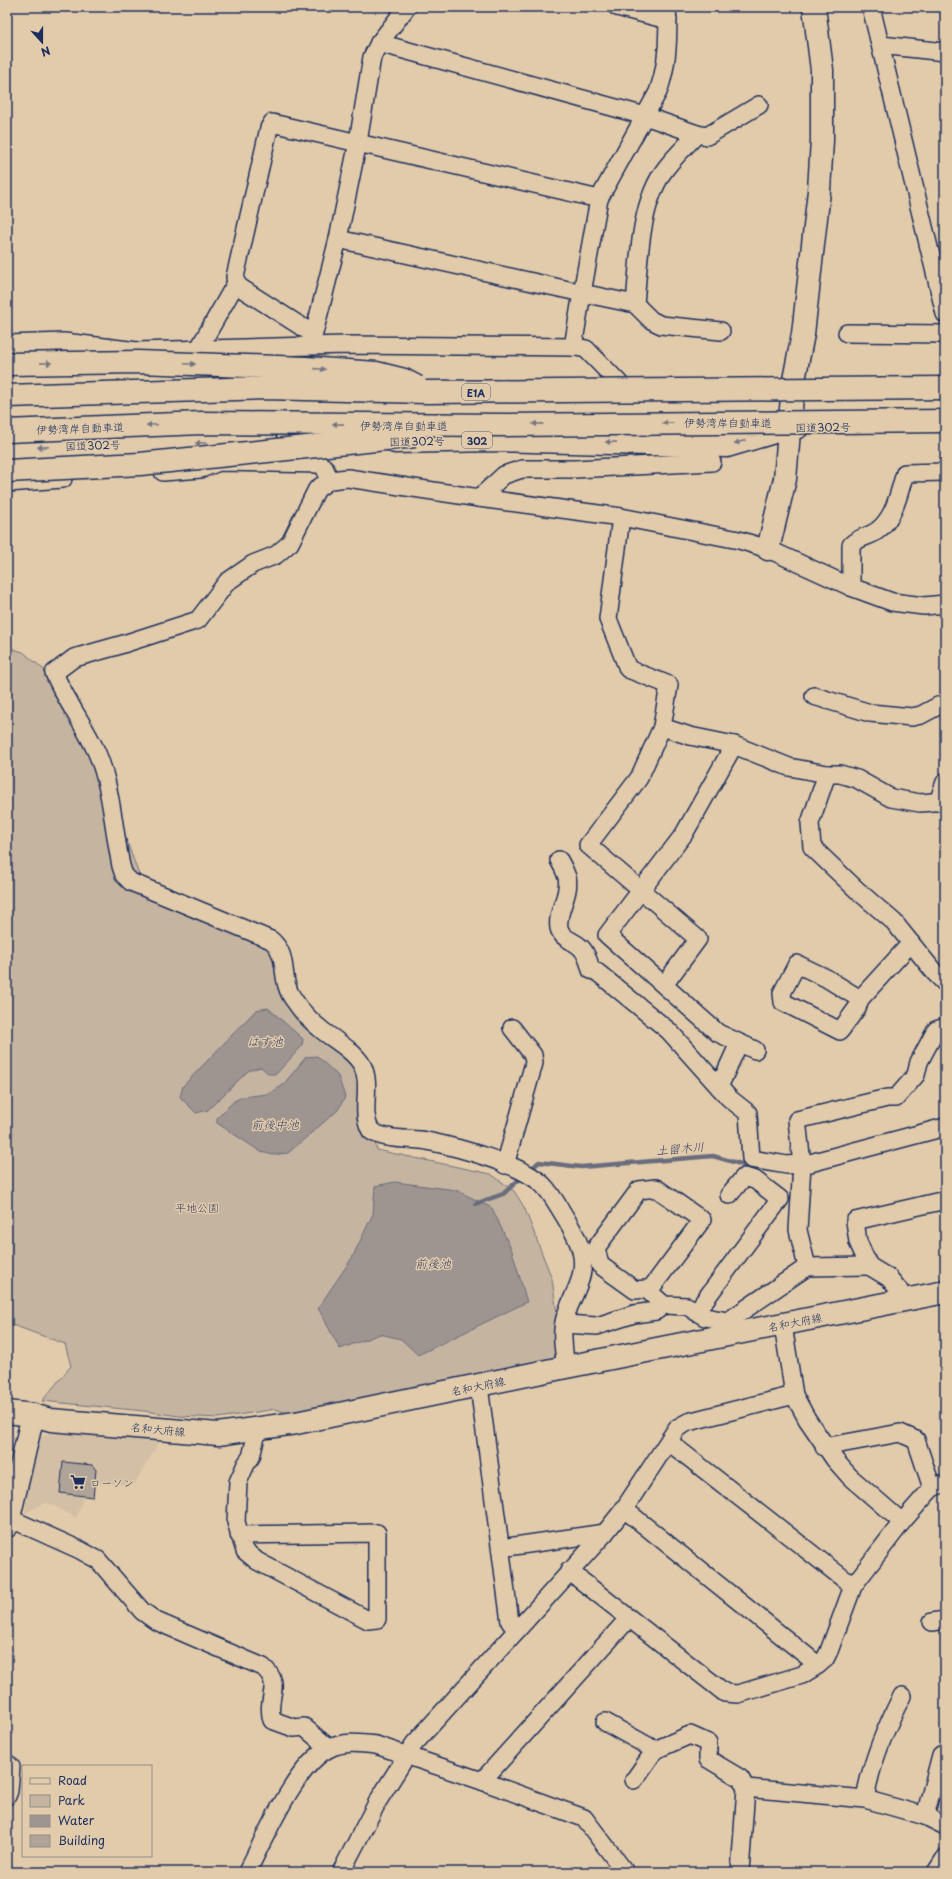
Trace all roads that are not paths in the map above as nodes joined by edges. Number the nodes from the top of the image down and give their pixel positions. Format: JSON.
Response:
{"nodes":[{"id":1,"x":407,"y":7,"type":"edge"},
{"id":2,"x":617,"y":7,"type":"edge"},
{"id":3,"x":814,"y":7,"type":"edge"},
{"id":4,"x":871,"y":7,"type":"edge"},
{"id":5,"x":668,"y":14,"type":"edge"},
{"id":6,"x":379,"y":43,"type":"junction"},
{"id":7,"x":880,"y":45,"type":"junction"},
{"id":8,"x":945,"y":52,"type":"edge"},
{"id":9,"x":758,"y":105,"type":"dead end"},
{"id":10,"x":645,"y":116,"type":"junction"},
{"id":11,"x":697,"y":134,"type":"junction"},
{"id":12,"x":358,"y":142,"type":"junction"},
{"id":13,"x":600,"y":199,"type":"junction"},
{"id":14,"x":338,"y":239,"type":"junction"},
{"id":15,"x":236,"y":283,"type":"junction"},
{"id":16,"x":582,"y":293,"type":"junction"},
{"id":17,"x":635,"y":304,"type":"junction"},
{"id":18,"x":945,"y":314,"type":"edge"},
{"id":19,"x":721,"y":331,"type":"dead end"},
{"id":20,"x":847,"y":333,"type":"dead end"},
{"id":21,"x":945,"y":334,"type":"edge"},
{"id":22,"x":312,"y":340,"type":"junction"},
{"id":23,"x":7,"y":344,"type":"edge"},
{"id":24,"x":573,"y":346,"type":"junction"},
{"id":25,"x":198,"y":348,"type":"junction"},
{"id":26,"x":7,"y":364,"type":"edge"},
{"id":27,"x":620,"y":384,"type":"junction"},
{"id":28,"x":945,"y":384,"type":"edge"},
{"id":29,"x":794,"y":385,"type":"junction"},
{"id":30,"x":945,"y":388,"type":"edge"},
{"id":31,"x":7,"y":391,"type":"edge"},
{"id":32,"x":426,"y":392,"type":"junction"},
{"id":33,"x":7,"y":396,"type":"edge"},
{"id":34,"x":945,"y":421,"type":"edge"},
{"id":35,"x":505,"y":425,"type":"junction"},
{"id":36,"x":945,"y":425,"type":"edge"},
{"id":37,"x":791,"y":427,"type":"junction"},
{"id":38,"x":7,"y":431,"type":"edge"},
{"id":39,"x":7,"y":448,"type":"edge"},
{"id":40,"x":712,"y":462,"type":"dead end"},
{"id":41,"x":7,"y":471,"type":"edge"},
{"id":42,"x":945,"y":472,"type":"edge"},
{"id":43,"x":330,"y":480,"type":"junction"},
{"id":44,"x":7,"y":482,"type":"edge"},
{"id":45,"x":478,"y":498,"type":"junction"},
{"id":46,"x":621,"y":517,"type":"junction"},
{"id":47,"x":768,"y":548,"type":"junction"},
{"id":48,"x":851,"y":587,"type":"junction"},
{"id":49,"x":945,"y":604,"type":"edge"},
{"id":50,"x":814,"y":696,"type":"dead end"},
{"id":51,"x":945,"y":704,"type":"edge"},
{"id":52,"x":662,"y":727,"type":"junction"},
{"id":53,"x":734,"y":745,"type":"junction"},
{"id":54,"x":827,"y":774,"type":"junction"},
{"id":55,"x":945,"y":782,"type":"edge"},
{"id":56,"x":941,"y":802,"type":"edge"},
{"id":57,"x":559,"y":860,"type":"dead end"},
{"id":58,"x":640,"y":890,"type":"junction"},
{"id":59,"x":911,"y":943,"type":"junction"},
{"id":60,"x":945,"y":983,"type":"edge"},
{"id":61,"x":664,"y":985,"type":"junction"},
{"id":62,"x":860,"y":999,"type":"junction"},
{"id":63,"x":945,"y":1027,"type":"edge"},
{"id":64,"x":512,"y":1028,"type":"dead end"},
{"id":65,"x":739,"y":1043,"type":"junction"},
{"id":66,"x":755,"y":1050,"type":"dead end"},
{"id":67,"x":719,"y":1087,"type":"junction"},
{"id":68,"x":945,"y":1127,"type":"edge"},
{"id":69,"x":802,"y":1164,"type":"junction"},
{"id":70,"x":519,"y":1170,"type":"junction"},
{"id":71,"x":729,"y":1195,"type":"dead end"},
{"id":72,"x":945,"y":1200,"type":"edge"},
{"id":73,"x":869,"y":1266,"type":"junction"},
{"id":74,"x":807,"y":1267,"type":"junction"},
{"id":75,"x":649,"y":1291,"type":"junction"},
{"id":76,"x":945,"y":1292,"type":"edge"},
{"id":77,"x":902,"y":1300,"type":"junction"},
{"id":78,"x":664,"y":1305,"type":"junction"},
{"id":79,"x":696,"y":1312,"type":"junction"},
{"id":80,"x":564,"y":1324,"type":"junction"},
{"id":81,"x":783,"y":1325,"type":"junction"},
{"id":82,"x":566,"y":1367,"type":"junction"},
{"id":83,"x":479,"y":1386,"type":"junction"},
{"id":84,"x":794,"y":1395,"type":"junction"},
{"id":85,"x":7,"y":1412,"type":"edge"},
{"id":86,"x":33,"y":1415,"type":"junction"},
{"id":87,"x":258,"y":1428,"type":"junction"},
{"id":88,"x":669,"y":1442,"type":"junction"},
{"id":89,"x":824,"y":1447,"type":"junction"},
{"id":90,"x":939,"y":1485,"type":"edge"},
{"id":91,"x":624,"y":1509,"type":"junction"},
{"id":92,"x":8,"y":1522,"type":"edge"},
{"id":93,"x":902,"y":1522,"type":"junction"},
{"id":94,"x":605,"y":1533,"type":"junction"},
{"id":95,"x":239,"y":1535,"type":"junction"},
{"id":96,"x":501,"y":1548,"type":"junction"},
{"id":97,"x":569,"y":1571,"type":"junction"},
{"id":98,"x":853,"y":1586,"type":"junction"},
{"id":99,"x":629,"y":1618,"type":"junction"},
{"id":100,"x":517,"y":1630,"type":"junction"},
{"id":101,"x":818,"y":1665,"type":"junction"},
{"id":102,"x":902,"y":1696,"type":"dead end"},
{"id":103,"x":605,"y":1722,"type":"dead end"},
{"id":104,"x":329,"y":1748,"type":"junction"},
{"id":105,"x":655,"y":1750,"type":"junction"},
{"id":106,"x":942,"y":1755,"type":"dead end"},
{"id":107,"x":405,"y":1756,"type":"junction"},
{"id":108,"x":7,"y":1763,"type":"edge"},
{"id":109,"x":634,"y":1780,"type":"dead end"},
{"id":110,"x":482,"y":1781,"type":"junction"},
{"id":111,"x":746,"y":1788,"type":"junction"},
{"id":112,"x":7,"y":1796,"type":"edge"},
{"id":113,"x":865,"y":1799,"type":"junction"},
{"id":114,"x":925,"y":1816,"type":"junction"},
{"id":115,"x":945,"y":1826,"type":"edge"},
{"id":116,"x":945,"y":1858,"type":"edge"},
{"id":117,"x":247,"y":1872,"type":"edge"},
{"id":118,"x":341,"y":1872,"type":"edge"},
{"id":119,"x":625,"y":1872,"type":"edge"},
{"id":120,"x":740,"y":1872,"type":"edge"},
{"id":121,"x":936,"y":1872,"type":"edge"}],
"edges":[{"from":1,"to":6,"type":"street"},
{"from":2,"to":5,"type":"street"},
{"from":3,"to":29,"type":"main road"},
{"from":4,"to":7,"type":"street"},
{"from":5,"to":10,"type":"street"},
{"from":6,"to":10,"type":"street"},
{"from":6,"to":12,"type":"street"},
{"from":7,"to":8,"type":"street"},
{"from":7,"to":18,"type":"street"},
{"from":9,"to":11,"type":"street"},
{"from":10,"to":11,"type":"street"},
{"from":10,"to":13,"type":"street"},
{"from":11,"to":17,"type":"street"},
{"from":12,"to":13,"type":"street"},
{"from":12,"to":14,"type":"street"},
{"from":12,"to":15,"type":"street"},
{"from":13,"to":16,"type":"street"},
{"from":14,"to":16,"type":"street"},
{"from":14,"to":22,"type":"street"},
{"from":15,"to":22,"type":"street"},
{"from":15,"to":25,"type":"street"},
{"from":16,"to":17,"type":"street"},
{"from":16,"to":24,"type":"street"},
{"from":17,"to":19,"type":"street"},
{"from":20,"to":21,"type":"street"},
{"from":22,"to":24,"type":"street"},
{"from":22,"to":25,"type":"street"},
{"from":23,"to":25,"type":"street"},
{"from":24,"to":27,"type":"street"},
{"from":26,"to":32,"type":"main road","one_way":true,"bridge":true},
{"from":27,"to":29,"type":"main road"},
{"from":27,"to":31,"type":"main road"},
{"from":28,"to":29,"type":"main road"},
{"from":29,"to":37,"type":"main road"},
{"from":30,"to":32,"type":"main road","number":"E1A","bridge":true},
{"from":32,"to":33,"type":"main road","number":"E1A","bridge":true},
{"from":34,"to":35,"type":"main road","name":"伊勢湾岸自動車道","one_way":true,"bridge":true},
{"from":35,"to":38,"type":"main road","name":"伊勢湾岸自動車道","one_way":true,"bridge":true},
{"from":35,"to":41,"type":"main road","bridge":true},
{"from":36,"to":37,"type":"main road","name":"国道302号","number":"302"},
{"from":37,"to":39,"type":"main road","name":"国道302号","number":"302","one_way":true},
{"from":37,"to":47,"type":"main road"},
{"from":40,"to":45,"type":"street"},
{"from":42,"to":48,"type":"street"},
{"from":43,"to":44,"type":"street"},
{"from":43,"to":45,"type":"street"},
{"from":43,"to":70,"type":"street"},
{"from":45,"to":46,"type":"street"},
{"from":46,"to":47,"type":"street"},
{"from":46,"to":52,"type":"street"},
{"from":47,"to":48,"type":"street"},
{"from":48,"to":49,"type":"street"},
{"from":50,"to":51,"type":"street"},
{"from":52,"to":53,"type":"street"},
{"from":52,"to":58,"type":"street"},
{"from":53,"to":54,"type":"street"},
{"from":53,"to":58,"type":"street"},
{"from":54,"to":56,"type":"street"},
{"from":54,"to":59,"type":"street"},
{"from":55,"to":56,"type":"street"},
{"from":57,"to":67,"type":"street"},
{"from":58,"to":61,"type":"street"},
{"from":58,"to":61,"type":"street"},
{"from":59,"to":60,"type":"street"},
{"from":59,"to":62,"type":"street"},
{"from":61,"to":65,"type":"street"},
{"from":62,"to":62,"type":"street"},
{"from":63,"to":69,"type":"street"},
{"from":64,"to":70,"type":"street"},
{"from":65,"to":66,"type":"street"},
{"from":65,"to":67,"type":"street"},
{"from":67,"to":69,"type":"street"},
{"from":68,"to":69,"type":"street"},
{"from":69,"to":74,"type":"street"},
{"from":70,"to":80,"type":"street"},
{"from":71,"to":79,"type":"street"},
{"from":72,"to":73,"type":"street"},
{"from":73,"to":74,"type":"street"},
{"from":73,"to":77,"type":"street"},
{"from":74,"to":79,"type":"street"},
{"from":75,"to":75,"type":"street"},
{"from":75,"to":78,"type":"street"},
{"from":76,"to":77,"type":"main road","name":"名和大府線"},
{"from":77,"to":81,"type":"main road","name":"名和大府線"},
{"from":78,"to":79,"type":"street"},
{"from":78,"to":80,"type":"street"},
{"from":80,"to":82,"type":"street"},
{"from":81,"to":82,"type":"main road","name":"名和大府線"},
{"from":81,"to":84,"type":"street"},
{"from":82,"to":83,"type":"main road","name":"名和大府線"},
{"from":83,"to":87,"type":"main road","name":"名和大府線"},
{"from":83,"to":96,"type":"street"},
{"from":84,"to":88,"type":"street"},
{"from":84,"to":89,"type":"street"},
{"from":85,"to":86,"type":"main road","name":"名和大府線"},
{"from":86,"to":87,"type":"main road","name":"名和大府線"},
{"from":86,"to":92,"type":"main road"},
{"from":87,"to":95,"type":"street"},
{"from":88,"to":91,"type":"street"},
{"from":88,"to":98,"type":"street"},
{"from":89,"to":90,"type":"street"},
{"from":89,"to":93,"type":"street"},
{"from":90,"to":93,"type":"street"},
{"from":91,"to":94,"type":"street"},
{"from":91,"to":101,"type":"street"},
{"from":92,"to":104,"type":"street"},
{"from":93,"to":98,"type":"street"},
{"from":94,"to":96,"type":"street"},
{"from":94,"to":97,"type":"street"},
{"from":95,"to":95,"type":"street"},
{"from":96,"to":100,"type":"street"},
{"from":97,"to":99,"type":"street"},
{"from":97,"to":100,"type":"street"},
{"from":98,"to":101,"type":"street"},
{"from":99,"to":101,"type":"street"},
{"from":99,"to":110,"type":"street"},
{"from":100,"to":107,"type":"street"},
{"from":102,"to":113,"type":"street"},
{"from":103,"to":105,"type":"street"},
{"from":104,"to":107,"type":"street"},
{"from":104,"to":117,"type":"street"},
{"from":105,"to":109,"type":"street"},
{"from":105,"to":111,"type":"street"},
{"from":106,"to":114,"type":"street"},
{"from":107,"to":110,"type":"street"},
{"from":107,"to":118,"type":"street"},
{"from":108,"to":112,"type":"street"},
{"from":110,"to":119,"type":"street"},
{"from":111,"to":113,"type":"street"},
{"from":111,"to":120,"type":"street"},
{"from":113,"to":114,"type":"street"},
{"from":114,"to":115,"type":"street"},
{"from":116,"to":121,"type":"street"}]}
